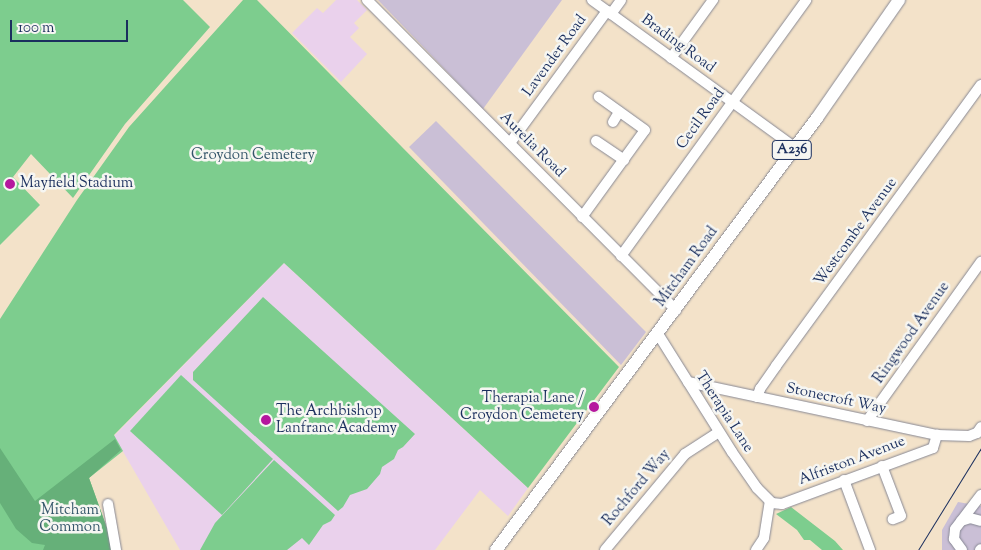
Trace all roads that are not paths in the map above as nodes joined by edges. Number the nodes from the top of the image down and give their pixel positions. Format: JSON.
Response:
{"nodes":[{"id":1,"x":367,"y":0,"type":"edge"},
{"id":2,"x":592,"y":0,"type":"edge"},
{"id":3,"x":621,"y":0,"type":"edge"},
{"id":4,"x":713,"y":0,"type":"edge"},
{"id":5,"x":806,"y":0,"type":"edge"},
{"id":6,"x":899,"y":0,"type":"edge"},
{"id":7,"x":609,"y":12,"type":"junction"},
{"id":8,"x":671,"y":58,"type":"junction"},
{"id":9,"x":981,"y":84,"type":"edge"},
{"id":10,"x":599,"y":98,"type":"dead end"},
{"id":11,"x":732,"y":102,"type":"junction"},
{"id":12,"x":619,"y":112,"type":"junction"},
{"id":13,"x":612,"y":122,"type":"dead end"},
{"id":14,"x":596,"y":141,"type":"dead end"},
{"id":15,"x":510,"y":143,"type":"junction"},
{"id":16,"x":794,"y":147,"type":"junction"},
{"id":17,"x":624,"y":160,"type":"junction"},
{"id":18,"x":582,"y":216,"type":"junction"},
{"id":19,"x":621,"y":256,"type":"junction"},
{"id":20,"x":981,"y":262,"type":"edge"},
{"id":21,"x":676,"y":310,"type":"junction"},
{"id":22,"x":658,"y":334,"type":"junction"},
{"id":23,"x":688,"y":382,"type":"junction"},
{"id":24,"x":757,"y":397,"type":"junction"},
{"id":25,"x":867,"y":420,"type":"junction"},
{"id":26,"x":979,"y":430,"type":"edge"},
{"id":27,"x":719,"y":432,"type":"junction"},
{"id":28,"x":937,"y":436,"type":"junction"},
{"id":29,"x":882,"y":466,"type":"junction"},
{"id":30,"x":844,"y":480,"type":"junction"},
{"id":31,"x":981,"y":495,"type":"edge"},
{"id":32,"x":770,"y":502,"type":"junction"},
{"id":33,"x":108,"y":504,"type":"dead end"},
{"id":34,"x":893,"y":519,"type":"dead end"},
{"id":35,"x":961,"y":521,"type":"junction"},
{"id":36,"x":981,"y":521,"type":"edge"},
{"id":37,"x":954,"y":539,"type":"junction"},
{"id":38,"x":759,"y":549,"type":"edge"},
{"id":39,"x":116,"y":550,"type":"edge"},
{"id":40,"x":496,"y":550,"type":"edge"},
{"id":41,"x":605,"y":550,"type":"edge"},
{"id":42,"x":870,"y":550,"type":"edge"},
{"id":43,"x":952,"y":550,"type":"edge"},
{"id":44,"x":962,"y":550,"type":"edge"}],
"edges":[{"from":1,"to":15,"type":"street","name":"Aurelia Road"},
{"from":2,"to":7,"type":"street","name":"Brading Road"},
{"from":3,"to":7,"type":"street","name":"Lavender Road"},
{"from":4,"to":8,"type":"street"},
{"from":5,"to":11,"type":"street","name":"Cecil Road"},
{"from":6,"to":16,"type":"main road","name":"Mitcham Road","number":"A236"},
{"from":7,"to":8,"type":"street","name":"Brading Road"},
{"from":7,"to":15,"type":"street","name":"Lavender Road"},
{"from":8,"to":11,"type":"street","name":"Brading Road"},
{"from":9,"to":24,"type":"street","name":"Westcombe Avenue"},
{"from":10,"to":12,"type":"street"},
{"from":11,"to":16,"type":"street","name":"Brading Road"},
{"from":11,"to":19,"type":"street","name":"Cecil Road"},
{"from":12,"to":13,"type":"street"},
{"from":12,"to":17,"type":"street"},
{"from":14,"to":17,"type":"street"},
{"from":15,"to":18,"type":"street","name":"Aurelia Road"},
{"from":16,"to":21,"type":"main road","name":"Mitcham Road","number":"A236"},
{"from":17,"to":18,"type":"street"},
{"from":18,"to":19,"type":"street","name":"Aurelia Road"},
{"from":19,"to":21,"type":"street","name":"Aurelia Road"},
{"from":20,"to":25,"type":"street","name":"Ringwood Avenue"},
{"from":21,"to":22,"type":"main road","name":"Mitcham Road","number":"A236"},
{"from":22,"to":23,"type":"street","name":"Therapia Lane"},
{"from":22,"to":40,"type":"main road","name":"Mitcham Road","number":"A236"},
{"from":23,"to":24,"type":"street","name":"Stonecroft Way"},
{"from":23,"to":27,"type":"street","name":"Therapia Lane"},
{"from":24,"to":25,"type":"street","name":"Stonecroft Way"},
{"from":25,"to":28,"type":"street","name":"Stonecroft Way"},
{"from":26,"to":28,"type":"street","name":"Stonecroft Way"},
{"from":27,"to":32,"type":"street","name":"Therapia Lane"},
{"from":27,"to":41,"type":"street","name":"Rochford Way"},
{"from":28,"to":29,"type":"street","name":"Alfriston Avenue"},
{"from":29,"to":30,"type":"street","name":"Alfriston Avenue"},
{"from":29,"to":34,"type":"street"},
{"from":30,"to":32,"type":"street","name":"Alfriston Avenue"},
{"from":30,"to":42,"type":"street"},
{"from":31,"to":35,"type":"street"},
{"from":32,"to":38,"type":"street"},
{"from":33,"to":39,"type":"street"},
{"from":35,"to":36,"type":"street"},
{"from":35,"to":37,"type":"street"},
{"from":37,"to":43,"type":"street"},
{"from":37,"to":44,"type":"street"}]}
